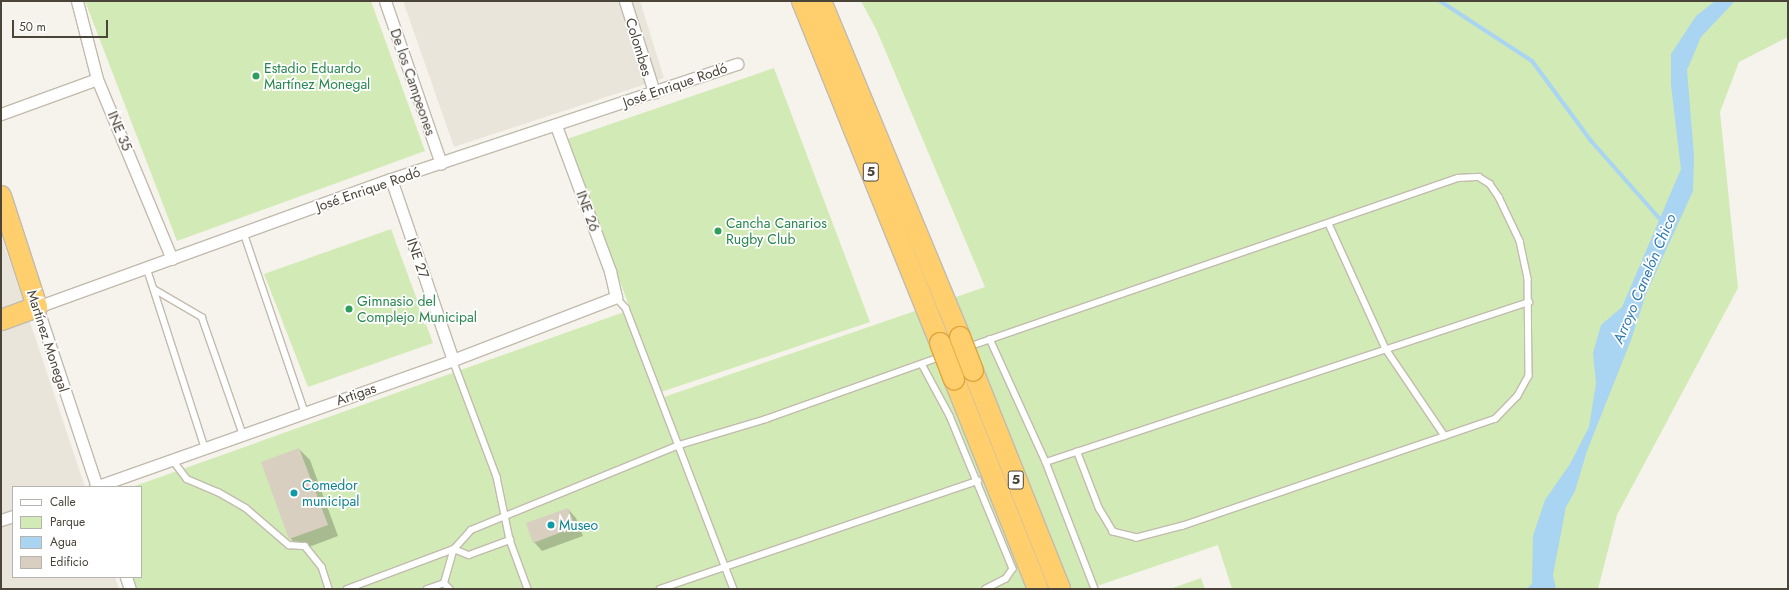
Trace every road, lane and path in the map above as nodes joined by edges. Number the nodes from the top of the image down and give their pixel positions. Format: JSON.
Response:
{"nodes":[{"id":1,"x":77,"y":1,"type":"edge"},
{"id":2,"x":385,"y":1,"type":"edge"},
{"id":3,"x":625,"y":1,"type":"edge"},
{"id":4,"x":802,"y":1,"type":"edge"},
{"id":5,"x":821,"y":1,"type":"edge"},
{"id":6,"x":737,"y":64,"type":"dead end"},
{"id":7,"x":97,"y":79,"type":"junction"},
{"id":8,"x":654,"y":92,"type":"junction"},
{"id":9,"x":1,"y":114,"type":"edge"},
{"id":10,"x":556,"y":126,"type":"junction"},
{"id":11,"x":441,"y":164,"type":"junction"},
{"id":12,"x":391,"y":179,"type":"junction"},
{"id":13,"x":1,"y":196,"type":"edge"},
{"id":14,"x":1329,"y":224,"type":"junction"},
{"id":15,"x":244,"y":233,"type":"junction"},
{"id":16,"x":172,"y":259,"type":"junction"},
{"id":17,"x":147,"y":268,"type":"junction"},
{"id":18,"x":154,"y":290,"type":"junction"},
{"id":19,"x":616,"y":297,"type":"junction"},
{"id":20,"x":1528,"y":302,"type":"junction"},
{"id":21,"x":37,"y":307,"type":"junction"},
{"id":22,"x":1,"y":320,"type":"edge"},
{"id":23,"x":990,"y":339,"type":"junction"},
{"id":24,"x":951,"y":346,"type":"junction"},
{"id":25,"x":1386,"y":349,"type":"junction"},
{"id":26,"x":453,"y":360,"type":"junction"},
{"id":27,"x":922,"y":364,"type":"junction"},
{"id":28,"x":305,"y":412,"type":"junction"},
{"id":29,"x":243,"y":434,"type":"junction"},
{"id":30,"x":1445,"y":436,"type":"junction"},
{"id":31,"x":679,"y":445,"type":"junction"},
{"id":32,"x":205,"y":448,"type":"junction"},
{"id":33,"x":1077,"y":452,"type":"junction"},
{"id":34,"x":172,"y":459,"type":"junction"},
{"id":35,"x":1046,"y":462,"type":"junction"},
{"id":36,"x":978,"y":481,"type":"junction"},
{"id":37,"x":96,"y":486,"type":"edge"},
{"id":38,"x":99,"y":486,"type":"edge"},
{"id":39,"x":505,"y":515,"type":"junction"},
{"id":40,"x":12,"y":516,"type":"edge"},
{"id":41,"x":1,"y":520,"type":"edge"},
{"id":42,"x":510,"y":540,"type":"junction"},
{"id":43,"x":454,"y":549,"type":"junction"},
{"id":44,"x":727,"y":566,"type":"junction"},
{"id":45,"x":126,"y":578,"type":"edge"},
{"id":46,"x":444,"y":583,"type":"junction"},
{"id":47,"x":130,"y":589,"type":"edge"},
{"id":48,"x":329,"y":589,"type":"edge"},
{"id":49,"x":347,"y":589,"type":"edge"},
{"id":50,"x":427,"y":589,"type":"edge"},
{"id":51,"x":450,"y":589,"type":"edge"},
{"id":52,"x":528,"y":589,"type":"edge"},
{"id":53,"x":660,"y":589,"type":"edge"},
{"id":54,"x":734,"y":589,"type":"edge"},
{"id":55,"x":986,"y":589,"type":"edge"},
{"id":56,"x":1038,"y":589,"type":"edge"},
{"id":57,"x":1060,"y":589,"type":"edge"},
{"id":58,"x":1095,"y":589,"type":"edge"}],
"edges":[{"from":1,"to":7,"type":"street","name":"INE 35"},
{"from":2,"to":11,"type":"street","name":"De los Campeones"},
{"from":3,"to":8,"type":"street","name":"Colombes"},
{"from":4,"to":24,"type":"highway","number":"5"},
{"from":5,"to":24,"type":"highway","number":"5"},
{"from":6,"to":8,"type":"street","name":"José Enrique Rodó"},
{"from":7,"to":9,"type":"street"},
{"from":7,"to":16,"type":"street","name":"INE 35"},
{"from":8,"to":10,"type":"street","name":"José Enrique Rodó"},
{"from":10,"to":11,"type":"street","name":"José Enrique Rodó"},
{"from":10,"to":19,"type":"street","name":"INE 26"},
{"from":11,"to":12,"type":"street","name":"José Enrique Rodó"},
{"from":12,"to":15,"type":"street","name":"José Enrique Rodó"},
{"from":12,"to":26,"type":"street","name":"INE 27"},
{"from":13,"to":21,"type":"highway","name":"Martínez Monegal"},
{"from":14,"to":20,"type":"lane"},
{"from":14,"to":23,"type":"lane"},
{"from":14,"to":25,"type":"lane"},
{"from":15,"to":16,"type":"street","name":"José Enrique Rodó"},
{"from":15,"to":28,"type":"lane"},
{"from":16,"to":17,"type":"street","name":"José Enrique Rodó"},
{"from":17,"to":18,"type":"lane"},
{"from":17,"to":21,"type":"street","name":"José Enrique Rodó"},
{"from":18,"to":29,"type":"lane"},
{"from":18,"to":32,"type":"lane"},
{"from":19,"to":26,"type":"street","name":"Artigas"},
{"from":19,"to":31,"type":"lane"},
{"from":20,"to":25,"type":"lane"},
{"from":20,"to":30,"type":"lane"},
{"from":21,"to":22,"type":"highway","name":"José Enrique Rodó"},
{"from":21,"to":37,"type":"street","name":"Martínez Monegal"},
{"from":23,"to":24,"type":"lane"},
{"from":23,"to":35,"type":"lane"},
{"from":24,"to":27,"type":"lane"},
{"from":24,"to":56,"type":"highway","number":"5","bridge":true},
{"from":24,"to":57,"type":"highway","number":"5","bridge":true},
{"from":25,"to":30,"type":"lane"},
{"from":25,"to":33,"type":"lane"},
{"from":26,"to":28,"type":"street","name":"Artigas"},
{"from":26,"to":39,"type":"lane"},
{"from":27,"to":31,"type":"lane"},
{"from":27,"to":36,"type":"lane"},
{"from":28,"to":29,"type":"street","name":"Artigas"},
{"from":29,"to":32,"type":"street","name":"Artigas"},
{"from":30,"to":33,"type":"lane"},
{"from":31,"to":39,"type":"lane"},
{"from":31,"to":44,"type":"lane"},
{"from":32,"to":34,"type":"street","name":"Artigas"},
{"from":33,"to":35,"type":"lane"},
{"from":34,"to":38,"type":"street","name":"Artigas"},
{"from":34,"to":48,"type":"lane"},
{"from":35,"to":58,"type":"lane"},
{"from":36,"to":44,"type":"lane"},
{"from":36,"to":55,"type":"lane"},
{"from":39,"to":42,"type":"lane"},
{"from":39,"to":43,"type":"lane"},
{"from":40,"to":41,"type":"street"},
{"from":42,"to":43,"type":"lane"},
{"from":42,"to":52,"type":"lane"},
{"from":43,"to":46,"type":"lane"},
{"from":43,"to":49,"type":"lane"},
{"from":44,"to":53,"type":"lane"},
{"from":44,"to":54,"type":"lane"},
{"from":45,"to":47,"type":"street"},
{"from":46,"to":50,"type":"lane"},
{"from":46,"to":51,"type":"lane"}]}
